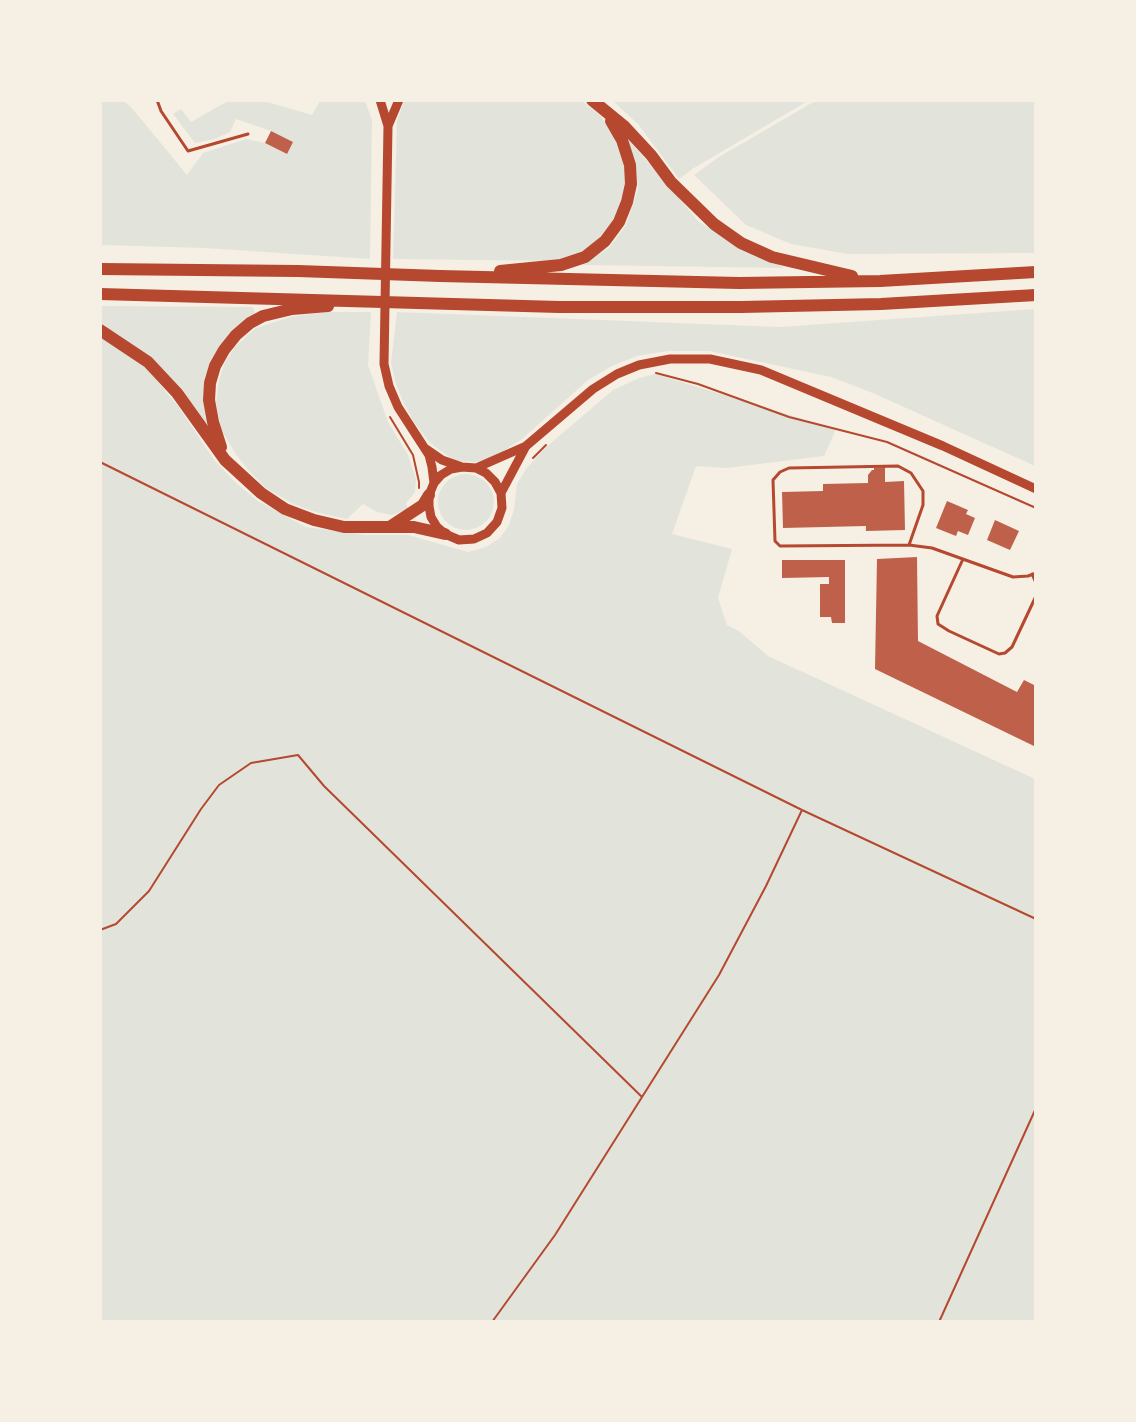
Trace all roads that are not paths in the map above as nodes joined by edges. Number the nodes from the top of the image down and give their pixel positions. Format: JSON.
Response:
{"nodes":[{"id":1,"x":157,"y":100,"type":"edge"},
{"id":2,"x":380,"y":100,"type":"edge"},
{"id":3,"x":399,"y":100,"type":"edge"},
{"id":4,"x":592,"y":100,"type":"edge"},
{"id":5,"x":604,"y":110,"type":"junction"},
{"id":6,"x":388,"y":126,"type":"junction"},
{"id":7,"x":248,"y":134,"type":"dead end"},
{"id":8,"x":100,"y":269,"type":"edge"},
{"id":9,"x":1035,"y":272,"type":"edge"},
{"id":10,"x":440,"y":276,"type":"junction"},
{"id":11,"x":880,"y":281,"type":"junction"},
{"id":12,"x":100,"y":294,"type":"edge"},
{"id":13,"x":1035,"y":295,"type":"edge"},
{"id":14,"x":371,"y":301,"type":"junction"},
{"id":15,"x":100,"y":330,"type":"edge"},
{"id":16,"x":526,"y":446,"type":"junction"},
{"id":17,"x":424,"y":447,"type":"junction"},
{"id":18,"x":225,"y":460,"type":"junction"},
{"id":19,"x":462,"y":467,"type":"junction"},
{"id":20,"x":476,"y":468,"type":"junction"},
{"id":21,"x":1035,"y":489,"type":"edge"},
{"id":22,"x":427,"y":490,"type":"junction"},
{"id":23,"x":501,"y":493,"type":"junction"},
{"id":24,"x":392,"y":526,"type":"junction"},
{"id":25,"x":445,"y":534,"type":"junction"},
{"id":26,"x":909,"y":545,"type":"junction"},
{"id":27,"x":963,"y":559,"type":"junction"},
{"id":28,"x":1034,"y":573,"type":"edge"},
{"id":29,"x":1035,"y":583,"type":"edge"},
{"id":30,"x":1035,"y":596,"type":"edge"}],
"edges":[{"from":1,"to":7,"type":"lane"},
{"from":2,"to":6,"type":"main road"},
{"from":3,"to":6,"type":"main road"},
{"from":4,"to":5,"type":"highway"},
{"from":5,"to":10,"type":"highway"},
{"from":5,"to":11,"type":"highway"},
{"from":6,"to":17,"type":"main road"},
{"from":8,"to":10,"type":"highway"},
{"from":9,"to":11,"type":"highway"},
{"from":10,"to":11,"type":"highway"},
{"from":12,"to":14,"type":"highway"},
{"from":13,"to":14,"type":"highway"},
{"from":14,"to":18,"type":"highway"},
{"from":15,"to":18,"type":"highway"},
{"from":16,"to":20,"type":"main road"},
{"from":16,"to":21,"type":"main road"},
{"from":16,"to":23,"type":"main road"},
{"from":17,"to":19,"type":"main road"},
{"from":17,"to":22,"type":"main road"},
{"from":18,"to":24,"type":"highway"},
{"from":19,"to":20,"type":"main road"},
{"from":19,"to":22,"type":"main road"},
{"from":20,"to":23,"type":"main road"},
{"from":22,"to":24,"type":"highway"},
{"from":22,"to":25,"type":"main road"},
{"from":23,"to":25,"type":"main road"},
{"from":24,"to":25,"type":"highway"},
{"from":26,"to":26,"type":"lane"},
{"from":26,"to":27,"type":"lane"},
{"from":27,"to":28,"type":"lane"},
{"from":27,"to":30,"type":"lane"},
{"from":28,"to":29,"type":"lane"}]}
